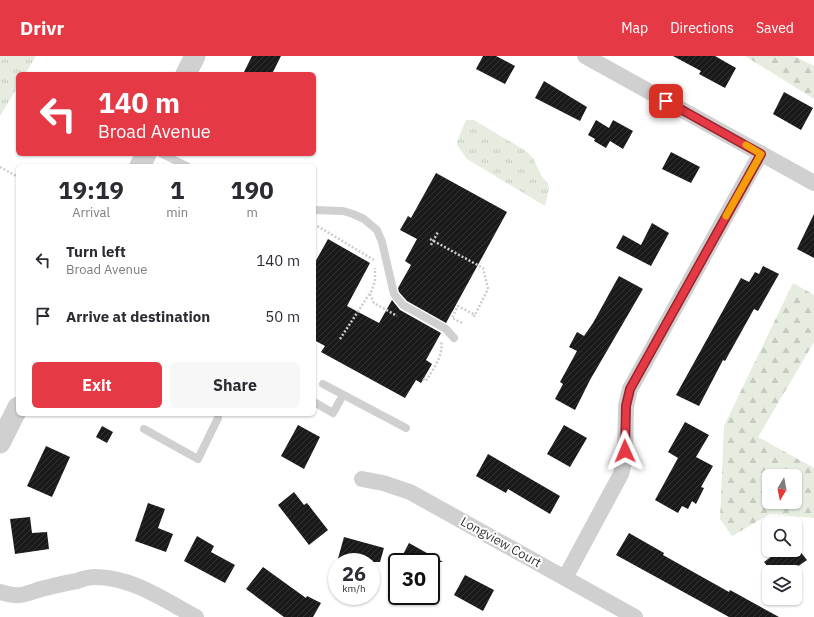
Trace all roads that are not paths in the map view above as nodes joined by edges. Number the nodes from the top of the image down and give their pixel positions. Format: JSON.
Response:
{"nodes":[{"id":1,"x":195,"y":56,"type":"edge"},
{"id":2,"x":585,"y":56,"type":"edge"},
{"id":3,"x":187,"y":72,"type":"edge"},
{"id":4,"x":761,"y":154,"type":"junction"},
{"id":5,"x":166,"y":156,"type":"edge"},
{"id":6,"x":184,"y":164,"type":"edge"},
{"id":7,"x":814,"y":183,"type":"edge"},
{"id":8,"x":316,"y":210,"type":"edge"},
{"id":9,"x":454,"y":338,"type":"dead end"},
{"id":10,"x":323,"y":384,"type":"dead end"},
{"id":11,"x":343,"y":395,"type":"junction"},
{"id":12,"x":316,"y":403,"type":"edge"},
{"id":13,"x":16,"y":412,"type":"edge"},
{"id":14,"x":218,"y":418,"type":"dead end"},
{"id":15,"x":406,"y":428,"type":"dead end"},
{"id":16,"x":144,"y":429,"type":"dead end"},
{"id":17,"x":0,"y":443,"type":"edge"},
{"id":18,"x":362,"y":479,"type":"dead end"},
{"id":19,"x":565,"y":578,"type":"junction"},
{"id":20,"x":0,"y":592,"type":"edge"},
{"id":21,"x":196,"y":617,"type":"edge"},
{"id":22,"x":635,"y":617,"type":"edge"}],
"edges":[{"from":1,"to":3,"type":"street"},
{"from":2,"to":4,"type":"street"},
{"from":4,"to":7,"type":"street"},
{"from":4,"to":19,"type":"street"},
{"from":5,"to":6,"type":"lane"},
{"from":8,"to":9,"type":"lane"},
{"from":10,"to":11,"type":"lane"},
{"from":11,"to":12,"type":"lane"},
{"from":11,"to":15,"type":"lane"},
{"from":13,"to":17,"type":"street"},
{"from":14,"to":16,"type":"lane"},
{"from":18,"to":19,"type":"street","name":"Longview Court"},
{"from":19,"to":22,"type":"street","name":"Longview Court"},
{"from":20,"to":21,"type":"street"}]}
